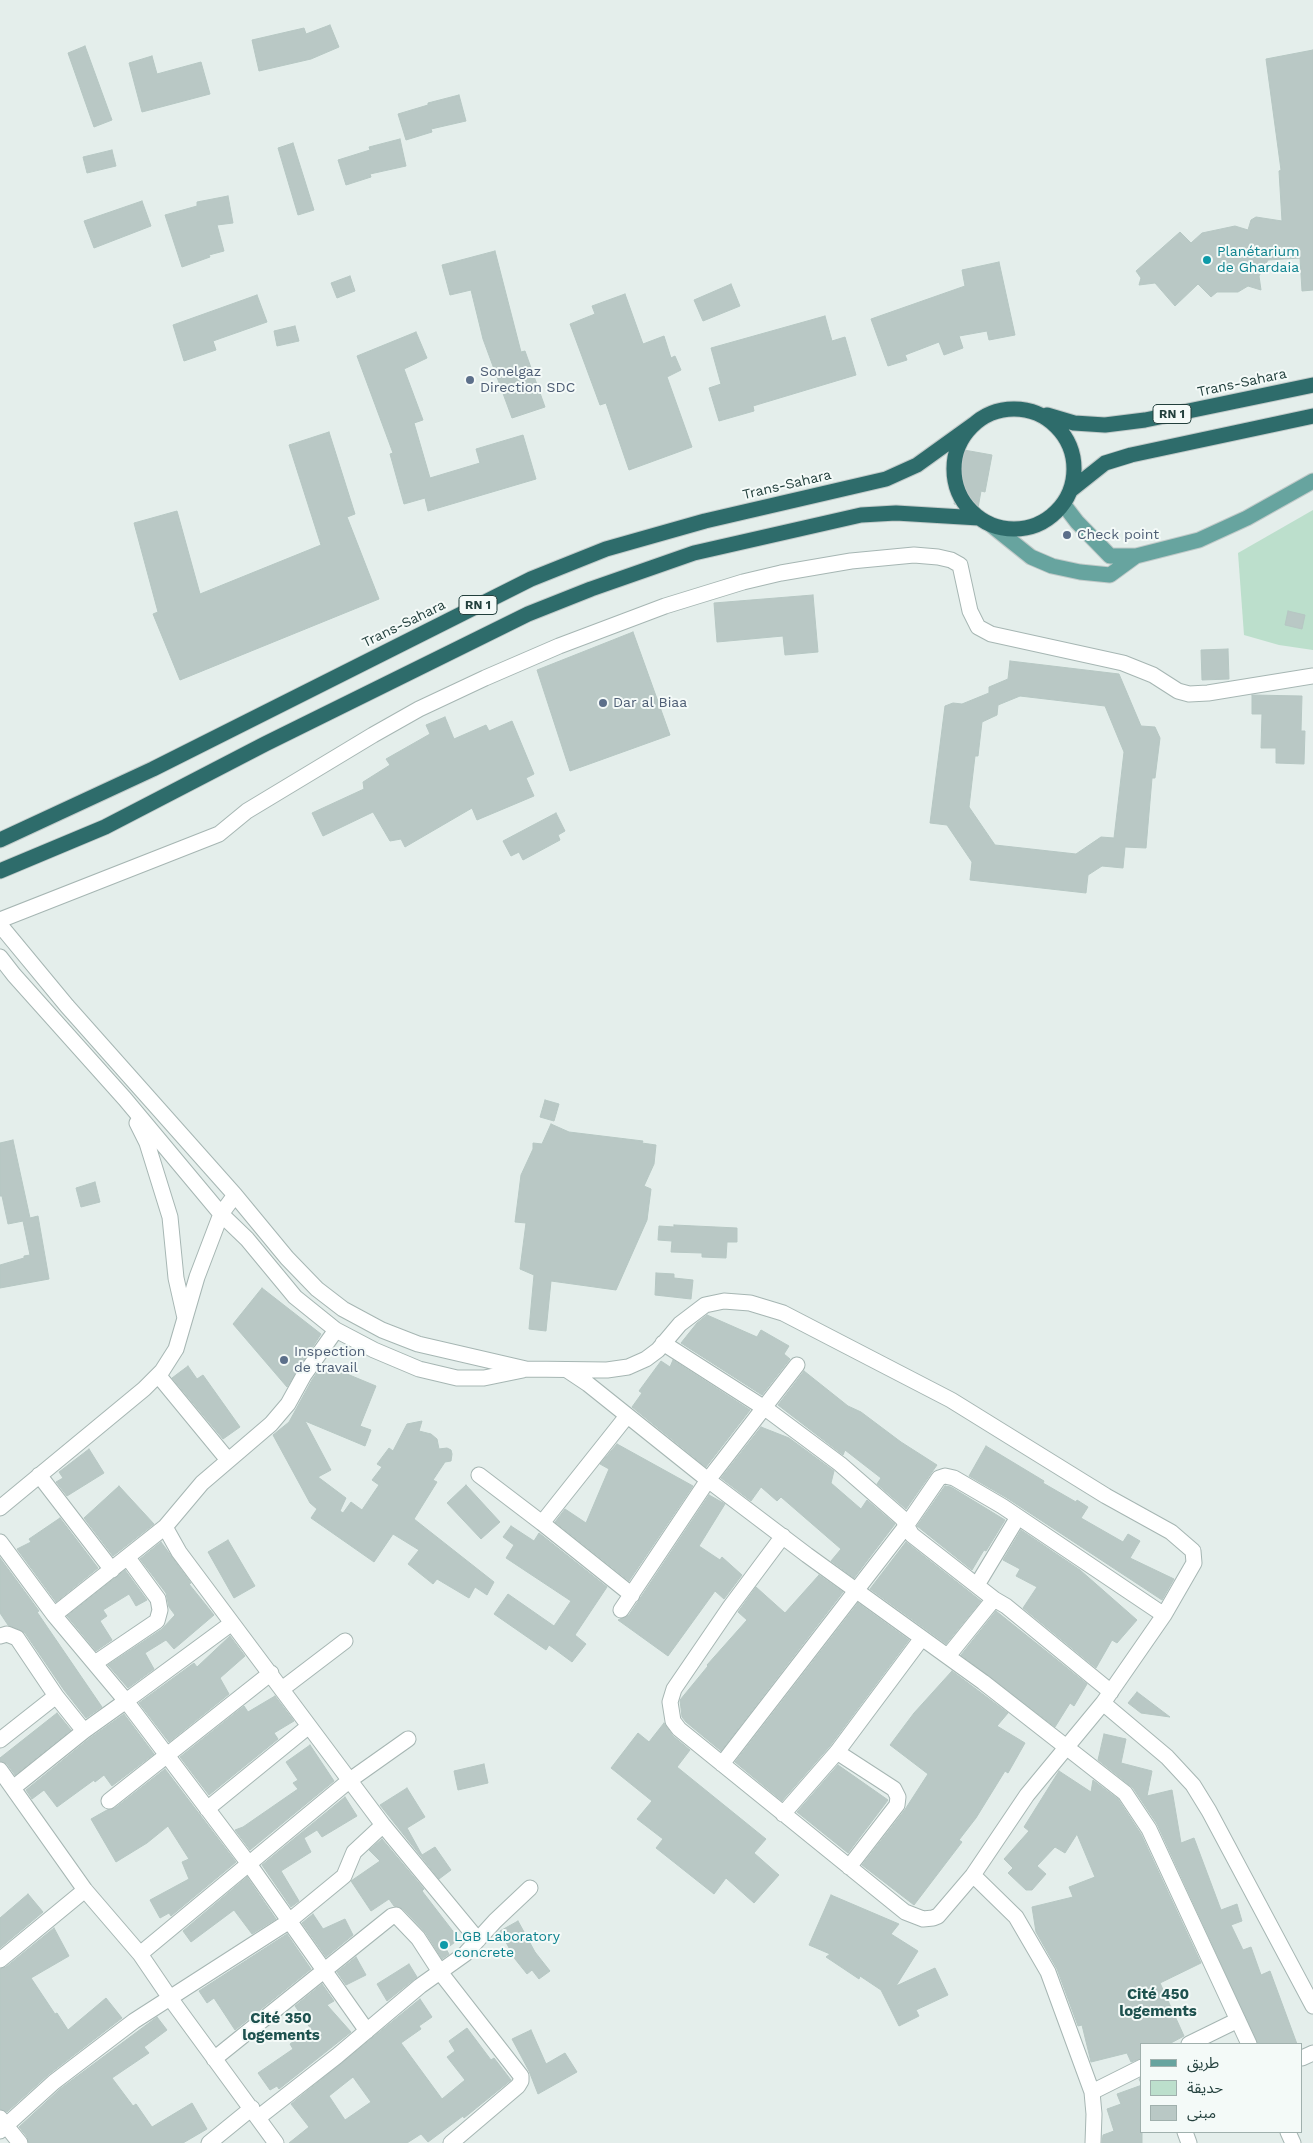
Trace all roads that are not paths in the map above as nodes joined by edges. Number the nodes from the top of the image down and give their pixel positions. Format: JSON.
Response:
{"nodes":[{"id":1,"x":1313,"y":385,"type":"edge"},
{"id":2,"x":1031,"y":411,"type":"junction"},
{"id":3,"x":1313,"y":416,"type":"edge"},
{"id":4,"x":974,"y":424,"type":"junction"},
{"id":5,"x":1313,"y":482,"type":"edge"},
{"id":6,"x":1071,"y":490,"type":"junction"},
{"id":7,"x":1064,"y":505,"type":"junction"},
{"id":8,"x":985,"y":522,"type":"junction"},
{"id":9,"x":1136,"y":556,"type":"junction"},
{"id":10,"x":1313,"y":676,"type":"edge"},
{"id":11,"x":0,"y":840,"type":"edge"},
{"id":12,"x":0,"y":871,"type":"edge"},
{"id":13,"x":0,"y":920,"type":"edge"},
{"id":14,"x":0,"y":924,"type":"edge"},
{"id":15,"x":0,"y":957,"type":"edge"},
{"id":16,"x":125,"y":1100,"type":"junction"},
{"id":17,"x":235,"y":1195,"type":"junction"},
{"id":18,"x":221,"y":1214,"type":"junction"},
{"id":19,"x":185,"y":1319,"type":"junction"},
{"id":20,"x":336,"y":1330,"type":"junction"},
{"id":21,"x":663,"y":1343,"type":"junction"},
{"id":22,"x":797,"y":1364,"type":"dead end"},
{"id":23,"x":526,"y":1369,"type":"junction"},
{"id":24,"x":568,"y":1370,"type":"junction"},
{"id":25,"x":158,"y":1375,"type":"junction"},
{"id":26,"x":762,"y":1407,"type":"junction"},
{"id":27,"x":627,"y":1416,"type":"junction"},
{"id":28,"x":228,"y":1460,"type":"junction"},
{"id":29,"x":39,"y":1475,"type":"junction"},
{"id":30,"x":479,"y":1475,"type":"dead end"},
{"id":31,"x":708,"y":1480,"type":"junction"},
{"id":32,"x":0,"y":1508,"type":"edge"},
{"id":33,"x":1018,"y":1517,"type":"junction"},
{"id":34,"x":542,"y":1523,"type":"junction"},
{"id":35,"x":906,"y":1526,"type":"junction"},
{"id":36,"x":165,"y":1527,"type":"junction"},
{"id":37,"x":783,"y":1536,"type":"junction"},
{"id":38,"x":0,"y":1542,"type":"edge"},
{"id":39,"x":128,"y":1558,"type":"junction"},
{"id":40,"x":112,"y":1570,"type":"junction"},
{"id":41,"x":977,"y":1585,"type":"junction"},
{"id":42,"x":855,"y":1589,"type":"junction"},
{"id":43,"x":632,"y":1595,"type":"junction"},
{"id":44,"x":994,"y":1600,"type":"junction"},
{"id":45,"x":621,"y":1610,"type":"dead end"},
{"id":46,"x":54,"y":1615,"type":"junction"},
{"id":47,"x":1164,"y":1615,"type":"junction"},
{"id":48,"x":232,"y":1623,"type":"junction"},
{"id":49,"x":0,"y":1636,"type":"edge"},
{"id":50,"x":922,"y":1638,"type":"junction"},
{"id":51,"x":345,"y":1641,"type":"dead end"},
{"id":52,"x":948,"y":1656,"type":"junction"},
{"id":53,"x":95,"y":1662,"type":"junction"},
{"id":54,"x":270,"y":1673,"type":"junction"},
{"id":55,"x":282,"y":1689,"type":"junction"},
{"id":56,"x":56,"y":1696,"type":"junction"},
{"id":57,"x":1107,"y":1698,"type":"junction"},
{"id":58,"x":126,"y":1702,"type":"junction"},
{"id":59,"x":309,"y":1726,"type":"junction"},
{"id":60,"x":84,"y":1730,"type":"junction"},
{"id":61,"x":408,"y":1739,"type":"dead end"},
{"id":62,"x":0,"y":1740,"type":"edge"},
{"id":63,"x":1066,"y":1747,"type":"junction"},
{"id":64,"x":837,"y":1752,"type":"junction"},
{"id":65,"x":167,"y":1756,"type":"junction"},
{"id":66,"x":722,"y":1764,"type":"junction"},
{"id":67,"x":4,"y":1779,"type":"edge"},
{"id":68,"x":350,"y":1780,"type":"junction"},
{"id":69,"x":109,"y":1802,"type":"dead end"},
{"id":70,"x":207,"y":1809,"type":"junction"},
{"id":71,"x":783,"y":1814,"type":"junction"},
{"id":72,"x":383,"y":1825,"type":"junction"},
{"id":73,"x":250,"y":1864,"type":"junction"},
{"id":74,"x":849,"y":1867,"type":"junction"},
{"id":75,"x":973,"y":1875,"type":"junction"},
{"id":76,"x":530,"y":1888,"type":"dead end"},
{"id":77,"x":86,"y":1890,"type":"junction"},
{"id":78,"x":288,"y":1922,"type":"junction"},
{"id":79,"x":478,"y":1940,"type":"junction"},
{"id":80,"x":140,"y":1954,"type":"junction"},
{"id":81,"x":0,"y":1960,"type":"edge"},
{"id":82,"x":324,"y":1972,"type":"junction"},
{"id":83,"x":440,"y":1972,"type":"junction"},
{"id":84,"x":170,"y":1998,"type":"junction"},
{"id":85,"x":1313,"y":2006,"type":"edge"},
{"id":86,"x":1238,"y":2020,"type":"junction"},
{"id":87,"x":367,"y":2031,"type":"junction"},
{"id":88,"x":1190,"y":2043,"type":"edge"},
{"id":89,"x":1249,"y":2043,"type":"edge"},
{"id":90,"x":214,"y":2059,"type":"junction"},
{"id":91,"x":1140,"y":2068,"type":"edge"},
{"id":92,"x":1092,"y":2092,"type":"junction"},
{"id":93,"x":255,"y":2113,"type":"junction"},
{"id":94,"x":2,"y":2125,"type":"edge"},
{"id":95,"x":20,"y":2143,"type":"edge"},
{"id":96,"x":210,"y":2143,"type":"edge"},
{"id":97,"x":276,"y":2143,"type":"edge"},
{"id":98,"x":451,"y":2143,"type":"edge"},
{"id":99,"x":1092,"y":2143,"type":"edge"}],
"edges":[{"from":1,"to":2,"type":"highway","name":"Trans-Sahara","number":"RN 1"},
{"from":2,"to":4,"type":"highway"},
{"from":2,"to":6,"type":"highway"},
{"from":3,"to":6,"type":"highway","number":"RN 1"},
{"from":4,"to":8,"type":"highway"},
{"from":4,"to":11,"type":"highway","name":"Trans-Sahara","number":"RN 1"},
{"from":5,"to":9,"type":"main road"},
{"from":6,"to":7,"type":"highway"},
{"from":7,"to":8,"type":"highway"},
{"from":7,"to":9,"type":"main road"},
{"from":8,"to":9,"type":"main road"},
{"from":8,"to":12,"type":"highway","number":"RN 1"},
{"from":10,"to":13,"type":"street"},
{"from":14,"to":17,"type":"street"},
{"from":15,"to":16,"type":"street"},
{"from":16,"to":18,"type":"street"},
{"from":16,"to":19,"type":"street"},
{"from":17,"to":18,"type":"street"},
{"from":17,"to":23,"type":"street"},
{"from":18,"to":19,"type":"street"},
{"from":18,"to":20,"type":"street"},
{"from":19,"to":25,"type":"street"},
{"from":20,"to":23,"type":"street"},
{"from":20,"to":28,"type":"street"},
{"from":21,"to":24,"type":"street"},
{"from":21,"to":26,"type":"street"},
{"from":21,"to":47,"type":"street"},
{"from":22,"to":26,"type":"street"},
{"from":23,"to":24,"type":"street"},
{"from":24,"to":27,"type":"street"},
{"from":25,"to":28,"type":"street"},
{"from":25,"to":29,"type":"street"},
{"from":26,"to":31,"type":"street"},
{"from":26,"to":35,"type":"street"},
{"from":27,"to":31,"type":"street"},
{"from":27,"to":34,"type":"street"},
{"from":28,"to":36,"type":"street"},
{"from":29,"to":32,"type":"street"},
{"from":29,"to":40,"type":"street"},
{"from":30,"to":34,"type":"street"},
{"from":31,"to":37,"type":"street"},
{"from":31,"to":43,"type":"street"},
{"from":33,"to":35,"type":"street"},
{"from":33,"to":41,"type":"street"},
{"from":33,"to":47,"type":"street"},
{"from":34,"to":43,"type":"street"},
{"from":35,"to":41,"type":"street"},
{"from":35,"to":42,"type":"street"},
{"from":36,"to":39,"type":"street"},
{"from":36,"to":48,"type":"street"},
{"from":37,"to":42,"type":"street"},
{"from":37,"to":66,"type":"street"},
{"from":38,"to":46,"type":"street"},
{"from":39,"to":40,"type":"street"},
{"from":39,"to":53,"type":"street"},
{"from":40,"to":46,"type":"street"},
{"from":41,"to":44,"type":"street"},
{"from":42,"to":50,"type":"street"},
{"from":42,"to":66,"type":"street"},
{"from":43,"to":45,"type":"street"},
{"from":44,"to":52,"type":"street"},
{"from":44,"to":57,"type":"street"},
{"from":46,"to":53,"type":"street"},
{"from":47,"to":57,"type":"street"},
{"from":48,"to":54,"type":"street"},
{"from":48,"to":58,"type":"street"},
{"from":49,"to":56,"type":"street"},
{"from":50,"to":52,"type":"street"},
{"from":50,"to":64,"type":"street"},
{"from":51,"to":55,"type":"street"},
{"from":52,"to":63,"type":"street"},
{"from":53,"to":58,"type":"street"},
{"from":54,"to":55,"type":"street"},
{"from":54,"to":65,"type":"street"},
{"from":55,"to":59,"type":"street"},
{"from":56,"to":60,"type":"street"},
{"from":56,"to":62,"type":"street"},
{"from":57,"to":63,"type":"street"},
{"from":57,"to":85,"type":"street"},
{"from":58,"to":60,"type":"street"},
{"from":58,"to":65,"type":"street"},
{"from":59,"to":68,"type":"street"},
{"from":59,"to":70,"type":"street"},
{"from":60,"to":67,"type":"street"},
{"from":61,"to":68,"type":"street"},
{"from":63,"to":75,"type":"street"},
{"from":63,"to":86,"type":"street"},
{"from":64,"to":71,"type":"street"},
{"from":64,"to":74,"type":"street"},
{"from":65,"to":69,"type":"street"},
{"from":65,"to":70,"type":"street"},
{"from":66,"to":71,"type":"street"},
{"from":67,"to":77,"type":"street"},
{"from":68,"to":72,"type":"street"},
{"from":68,"to":73,"type":"street"},
{"from":70,"to":73,"type":"street"},
{"from":71,"to":74,"type":"street"},
{"from":72,"to":78,"type":"street"},
{"from":72,"to":79,"type":"street"},
{"from":73,"to":78,"type":"street"},
{"from":73,"to":80,"type":"street"},
{"from":74,"to":75,"type":"street"},
{"from":75,"to":92,"type":"street"},
{"from":76,"to":79,"type":"street"},
{"from":77,"to":80,"type":"street"},
{"from":77,"to":81,"type":"street"},
{"from":78,"to":82,"type":"street"},
{"from":78,"to":84,"type":"street"},
{"from":79,"to":83,"type":"street"},
{"from":80,"to":84,"type":"street"},
{"from":82,"to":83,"type":"street"},
{"from":82,"to":87,"type":"street"},
{"from":82,"to":90,"type":"street"},
{"from":83,"to":87,"type":"street"},
{"from":83,"to":98,"type":"street"},
{"from":84,"to":90,"type":"street"},
{"from":84,"to":94,"type":"street"},
{"from":86,"to":88,"type":"street"},
{"from":86,"to":89,"type":"street"},
{"from":87,"to":93,"type":"street"},
{"from":90,"to":93,"type":"street"},
{"from":91,"to":92,"type":"street"},
{"from":92,"to":99,"type":"street"},
{"from":93,"to":96,"type":"street"},
{"from":93,"to":97,"type":"street"},
{"from":94,"to":95,"type":"street"}]}
